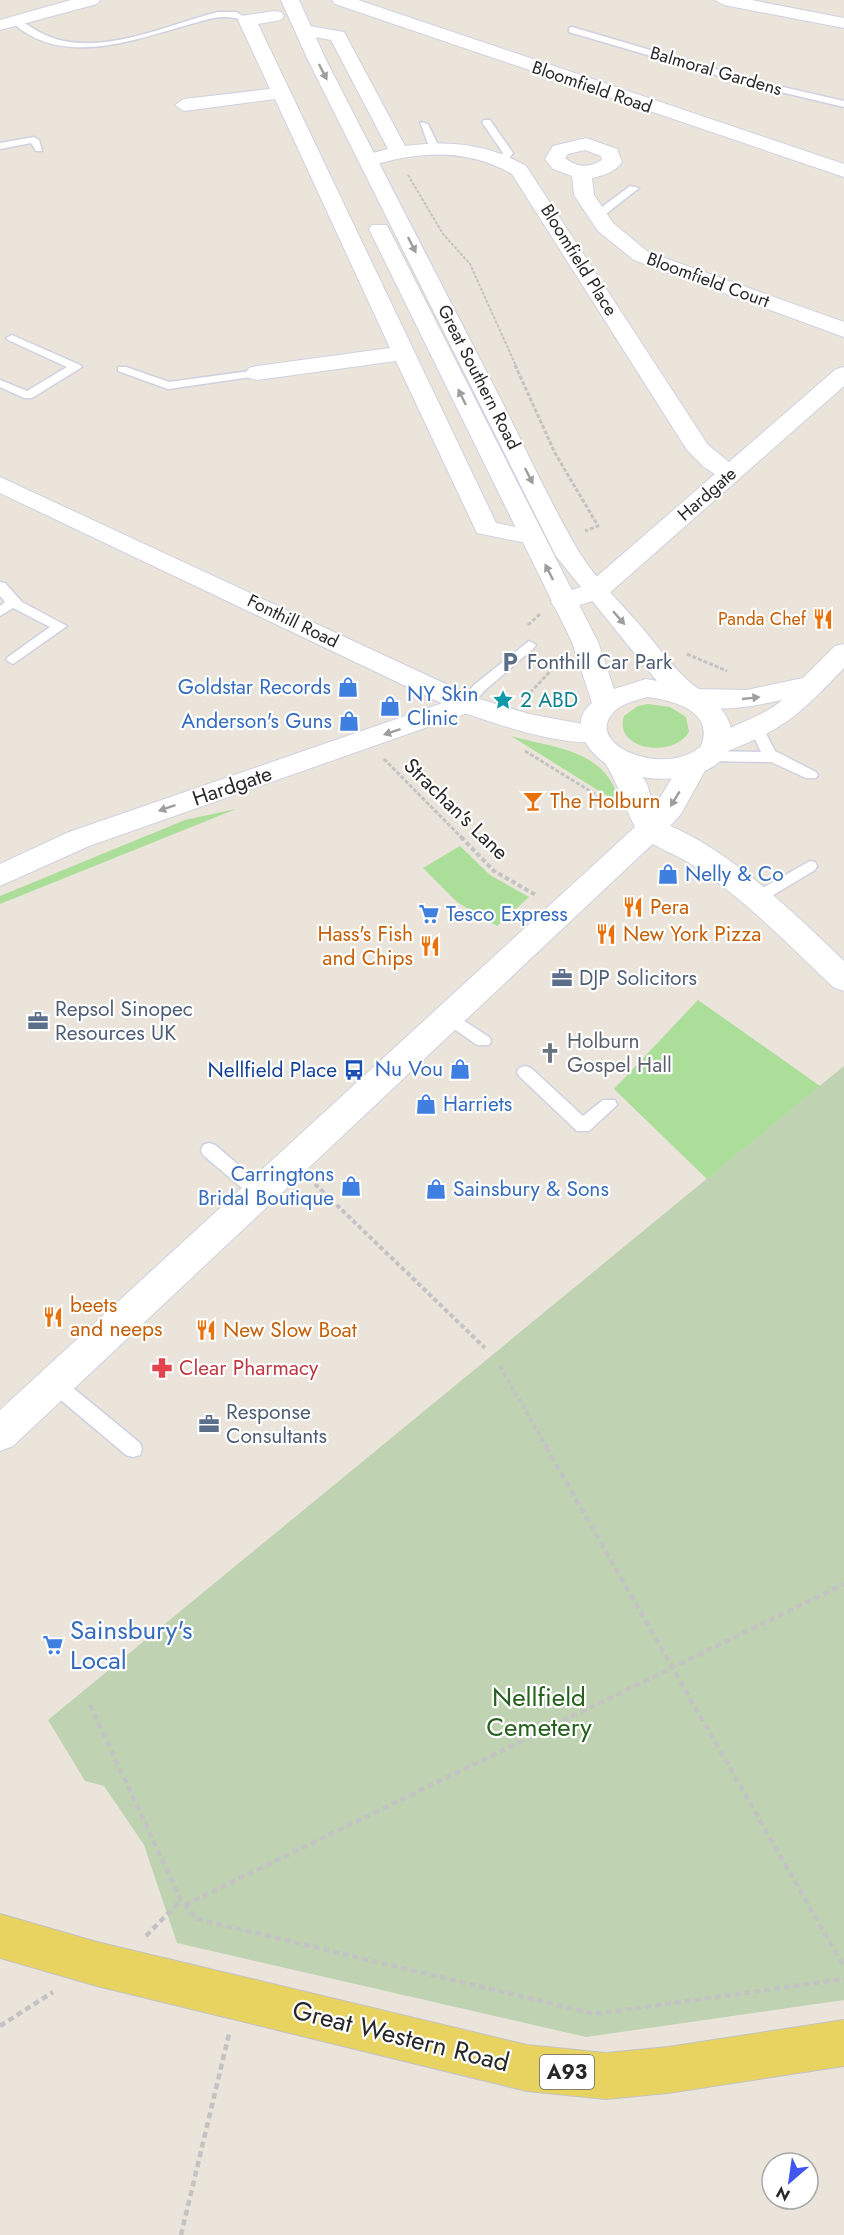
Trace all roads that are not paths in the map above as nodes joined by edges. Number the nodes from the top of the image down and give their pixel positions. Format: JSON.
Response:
{"nodes":[{"id":1,"x":92,"y":0,"type":"edge"},
{"id":2,"x":724,"y":0,"type":"edge"},
{"id":3,"x":836,"y":4,"type":"dead end"},
{"id":4,"x":305,"y":8,"type":"edge"},
{"id":5,"x":247,"y":20,"type":"junction"},
{"id":6,"x":825,"y":20,"type":"junction"},
{"id":7,"x":7,"y":23,"type":"edge"},
{"id":8,"x":844,"y":23,"type":"edge"},
{"id":9,"x":572,"y":30,"type":"dead end"},
{"id":10,"x":282,"y":93,"type":"junction"},
{"id":11,"x":844,"y":104,"type":"edge"},
{"id":12,"x":183,"y":105,"type":"dead end"},
{"id":13,"x":487,"y":122,"type":"dead end"},
{"id":14,"x":423,"y":124,"type":"dead end"},
{"id":15,"x":0,"y":146,"type":"edge"},
{"id":16,"x":39,"y":148,"type":"dead end"},
{"id":17,"x":435,"y":150,"type":"junction"},
{"id":18,"x":399,"y":152,"type":"junction"},
{"id":19,"x":368,"y":160,"type":"junction"},
{"id":20,"x":504,"y":160,"type":"junction"},
{"id":21,"x":841,"y":167,"type":"edge"},
{"id":22,"x":582,"y":172,"type":"dead end"},
{"id":23,"x":634,"y":188,"type":"dead end"},
{"id":24,"x":598,"y":215,"type":"junction"},
{"id":25,"x":844,"y":330,"type":"edge"},
{"id":26,"x":12,"y":338,"type":"dead end"},
{"id":27,"x":402,"y":353,"type":"junction"},
{"id":28,"x":122,"y":369,"type":"dead end"},
{"id":29,"x":257,"y":374,"type":"joint"},
{"id":30,"x":844,"y":374,"type":"edge"},
{"id":31,"x":0,"y":384,"type":"edge"},
{"id":32,"x":731,"y":473,"type":"junction"},
{"id":33,"x":0,"y":484,"type":"edge"},
{"id":34,"x":531,"y":537,"type":"junction"},
{"id":35,"x":0,"y":586,"type":"edge"},
{"id":36,"x":596,"y":591,"type":"junction"},
{"id":37,"x":13,"y":602,"type":"junction"},
{"id":38,"x":564,"y":602,"type":"junction"},
{"id":39,"x":0,"y":612,"type":"edge"},
{"id":40,"x":529,"y":645,"type":"dead end"},
{"id":41,"x":844,"y":652,"type":"edge"},
{"id":42,"x":13,"y":660,"type":"dead end"},
{"id":43,"x":808,"y":686,"type":"junction"},
{"id":44,"x":693,"y":698,"type":"junction"},
{"id":45,"x":605,"y":702,"type":"junction"},
{"id":46,"x":466,"y":704,"type":"junction"},
{"id":47,"x":757,"y":729,"type":"junction"},
{"id":48,"x":594,"y":734,"type":"junction"},
{"id":49,"x":706,"y":755,"type":"junction"},
{"id":50,"x":771,"y":757,"type":"junction"},
{"id":51,"x":618,"y":761,"type":"junction"},
{"id":52,"x":811,"y":775,"type":"dead end"},
{"id":53,"x":651,"y":829,"type":"junction"},
{"id":54,"x":810,"y":866,"type":"dead end"},
{"id":55,"x":0,"y":876,"type":"edge"},
{"id":56,"x":755,"y":899,"type":"junction"},
{"id":57,"x":844,"y":979,"type":"edge"},
{"id":58,"x":449,"y":1017,"type":"junction"},
{"id":59,"x":483,"y":1041,"type":"dead end"},
{"id":60,"x":525,"y":1072,"type":"dead end"},
{"id":61,"x":609,"y":1104,"type":"dead end"},
{"id":62,"x":209,"y":1150,"type":"dead end"},
{"id":63,"x":261,"y":1194,"type":"junction"},
{"id":64,"x":55,"y":1384,"type":"junction"},
{"id":65,"x":0,"y":1434,"type":"edge"},
{"id":66,"x":133,"y":1449,"type":"dead end"},
{"id":67,"x":0,"y":1936,"type":"edge"},
{"id":68,"x":844,"y":2043,"type":"edge"}],
"edges":[{"from":1,"to":7,"type":"street"},
{"from":2,"to":6,"type":"street"},
{"from":3,"to":6,"type":"street"},
{"from":4,"to":5,"type":"street"},
{"from":4,"to":18,"type":"street"},
{"from":4,"to":19,"type":"street","name":"Great Southern Road","one_way":true},
{"from":4,"to":21,"type":"street","name":"Bloomfield Road"},
{"from":34,"to":4,"type":"street","name":"Great Southern Road","one_way":true},
{"from":5,"to":7,"type":"lane"},
{"from":5,"to":10,"type":"street"},
{"from":6,"to":8,"type":"street"},
{"from":9,"to":11,"type":"lane","name":"Balmoral Gardens"},
{"from":10,"to":12,"type":"street"},
{"from":10,"to":27,"type":"street"},
{"from":13,"to":20,"type":"lane"},
{"from":14,"to":17,"type":"lane"},
{"from":15,"to":16,"type":"lane"},
{"from":17,"to":18,"type":"street","name":"Bloomfield Place"},
{"from":17,"to":20,"type":"street","name":"Bloomfield Place"},
{"from":18,"to":19,"type":"street","name":"Bloomfield Place"},
{"from":19,"to":36,"type":"street","name":"Great Southern Road","one_way":true},
{"from":20,"to":32,"type":"street","name":"Bloomfield Place"},
{"from":22,"to":24,"type":"street","name":"Bloomfield Court"},
{"from":23,"to":24,"type":"lane"},
{"from":24,"to":25,"type":"street","name":"Bloomfield Court"},
{"from":26,"to":31,"type":"lane"},
{"from":27,"to":29,"type":"street"},
{"from":27,"to":34,"type":"street"},
{"from":28,"to":29,"type":"lane"},
{"from":30,"to":32,"type":"street","name":"Hardgate"},
{"from":32,"to":36,"type":"street","name":"Hardgate"},
{"from":33,"to":46,"type":"street","name":"Fonthill Road"},
{"from":38,"to":34,"type":"street","name":"Great Southern Road","one_way":true},
{"from":35,"to":37,"type":"lane"},
{"from":36,"to":38,"type":"street","name":"Hardgate"},
{"from":36,"to":44,"type":"street","name":"Great Southern Road","one_way":true},
{"from":37,"to":39,"type":"lane"},
{"from":37,"to":42,"type":"lane"},
{"from":38,"to":45,"type":"street","name":"Great Southern Road"},
{"from":40,"to":46,"type":"lane"},
{"from":41,"to":43,"type":"street"},
{"from":44,"to":43,"type":"street","one_way":true},
{"from":43,"to":47,"type":"street"},
{"from":44,"to":45,"type":"street"},
{"from":44,"to":49,"type":"street"},
{"from":45,"to":48,"type":"street"},
{"from":46,"to":48,"type":"street","name":"Fonthill Road"},
{"from":46,"to":55,"type":"street","name":"Hardgate","one_way":true},
{"from":47,"to":49,"type":"street"},
{"from":47,"to":50,"type":"lane"},
{"from":48,"to":51,"type":"street"},
{"from":49,"to":50,"type":"lane"},
{"from":49,"to":51,"type":"street"},
{"from":49,"to":53,"type":"street","one_way":true},
{"from":50,"to":52,"type":"lane"},
{"from":51,"to":53,"type":"street"},
{"from":53,"to":56,"type":"street"},
{"from":53,"to":58,"type":"street"},
{"from":54,"to":56,"type":"lane"},
{"from":56,"to":57,"type":"street"},
{"from":58,"to":59,"type":"lane"},
{"from":58,"to":63,"type":"street"},
{"from":60,"to":61,"type":"lane"},
{"from":62,"to":63,"type":"lane"},
{"from":63,"to":64,"type":"street"},
{"from":64,"to":65,"type":"street"},
{"from":64,"to":66,"type":"lane"},
{"from":67,"to":68,"type":"main road","name":"Great Western Road","number":"A93"}]}
